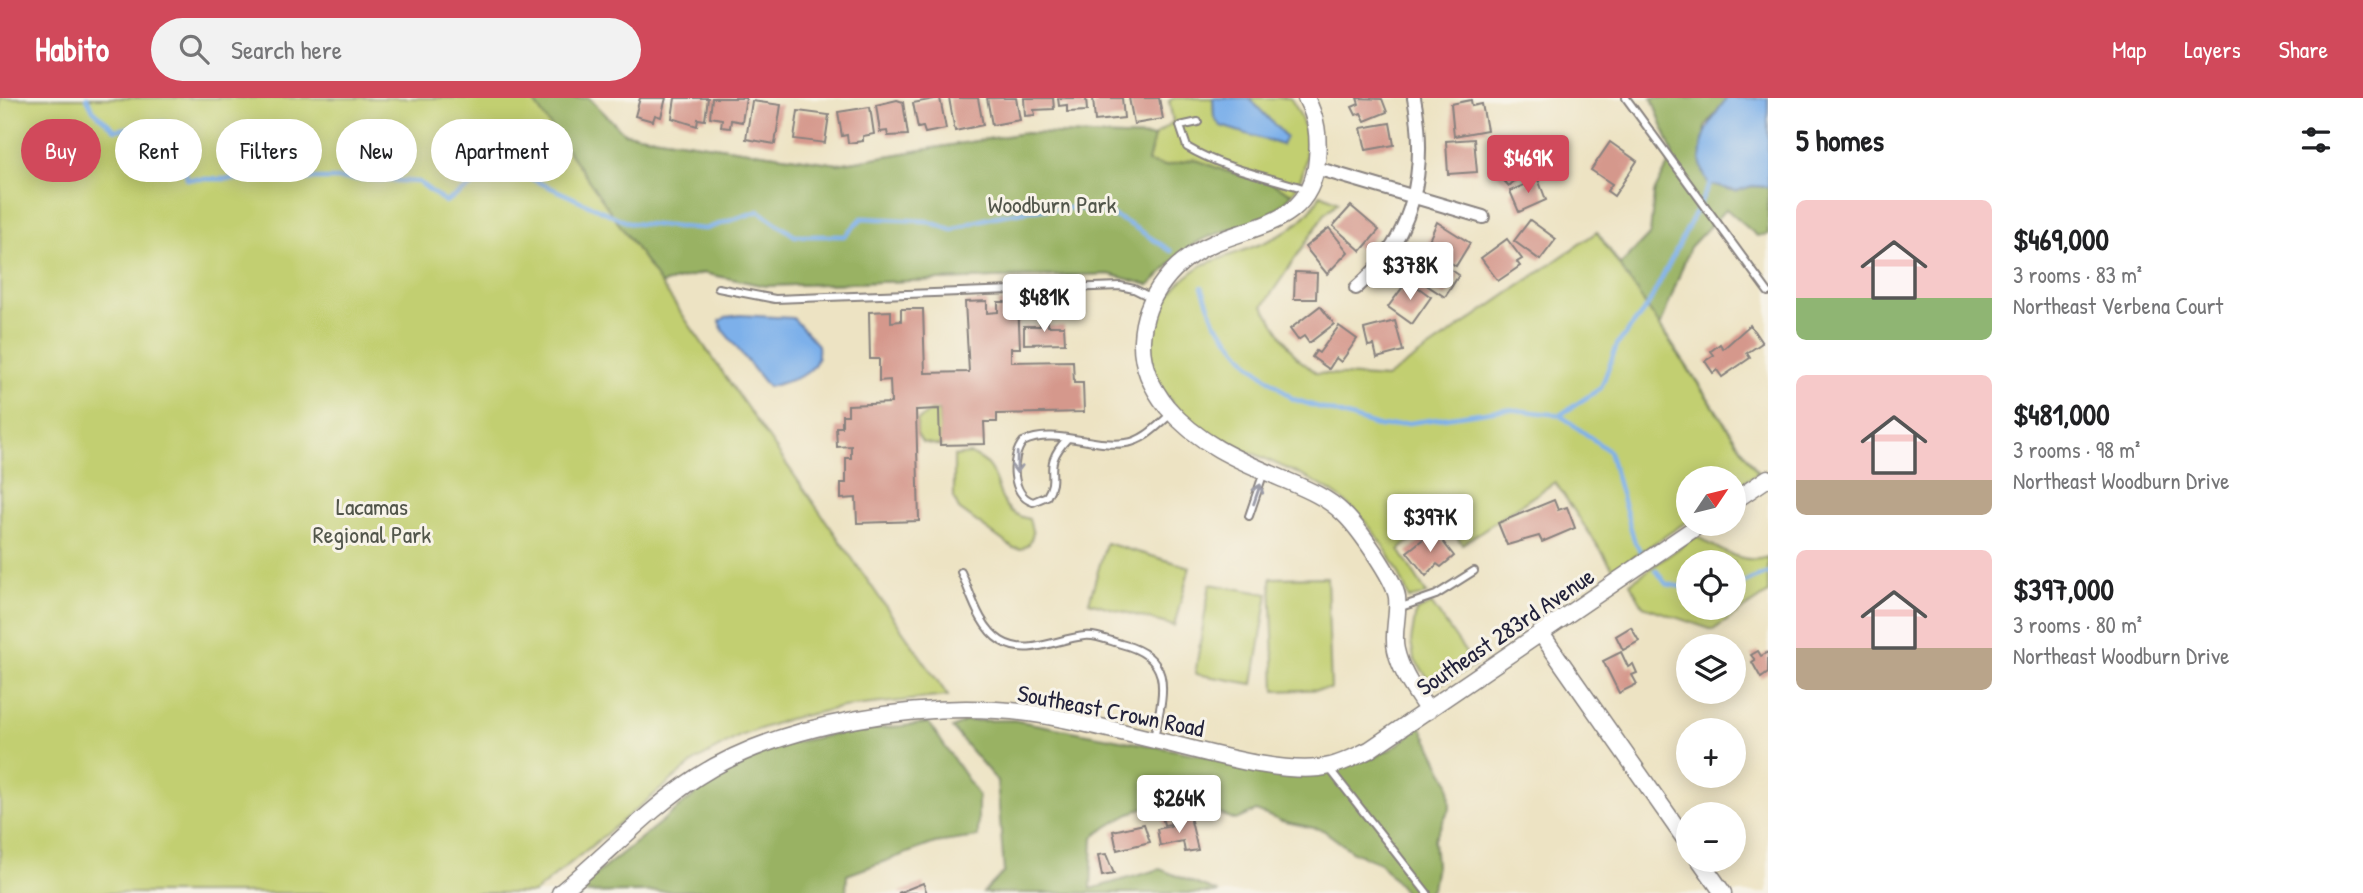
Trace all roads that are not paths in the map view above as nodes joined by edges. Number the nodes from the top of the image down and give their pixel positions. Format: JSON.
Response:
{"nodes":[{"id":1,"x":1306,"y":98,"type":"edge"},
{"id":2,"x":1414,"y":98,"type":"edge"},
{"id":3,"x":1626,"y":98,"type":"edge"},
{"id":4,"x":1198,"y":122,"type":"dead end"},
{"id":5,"x":1316,"y":168,"type":"junction"},
{"id":6,"x":1308,"y":189,"type":"junction"},
{"id":7,"x":1416,"y":198,"type":"junction"},
{"id":8,"x":1483,"y":217,"type":"dead end"},
{"id":9,"x":718,"y":288,"type":"dead end"},
{"id":10,"x":1356,"y":288,"type":"dead end"},
{"id":11,"x":1768,"y":292,"type":"edge"},
{"id":12,"x":1152,"y":299,"type":"junction"},
{"id":13,"x":1172,"y":414,"type":"junction"},
{"id":14,"x":1067,"y":439,"type":"junction"},
{"id":15,"x":1265,"y":471,"type":"junction"},
{"id":16,"x":1768,"y":478,"type":"edge"},
{"id":17,"x":1746,"y":493,"type":"edge"},
{"id":18,"x":1249,"y":516,"type":"dead end"},
{"id":19,"x":1683,"y":536,"type":"edge"},
{"id":20,"x":1474,"y":571,"type":"dead end"},
{"id":21,"x":961,"y":572,"type":"dead end"},
{"id":22,"x":1397,"y":608,"type":"junction"},
{"id":23,"x":1542,"y":635,"type":"junction"},
{"id":24,"x":1428,"y":711,"type":"junction"},
{"id":25,"x":1154,"y":740,"type":"junction"},
{"id":26,"x":1328,"y":767,"type":"junction"},
{"id":27,"x":1676,"y":826,"type":"edge"},
{"id":28,"x":1708,"y":872,"type":"edge"},
{"id":29,"x":560,"y":893,"type":"edge"},
{"id":30,"x":1427,"y":893,"type":"edge"},
{"id":31,"x":1723,"y":893,"type":"edge"}],
"edges":[{"from":1,"to":5,"type":"street"},
{"from":2,"to":7,"type":"street"},
{"from":3,"to":11,"type":"lane"},
{"from":4,"to":6,"type":"lane"},
{"from":5,"to":6,"type":"street"},
{"from":5,"to":7,"type":"street"},
{"from":6,"to":12,"type":"street"},
{"from":7,"to":8,"type":"street"},
{"from":7,"to":10,"type":"street"},
{"from":9,"to":12,"type":"lane"},
{"from":12,"to":13,"type":"street"},
{"from":13,"to":14,"type":"lane"},
{"from":13,"to":15,"type":"street"},
{"from":14,"to":14,"type":"lane","one_way":true},
{"from":18,"to":15,"type":"lane","one_way":true},
{"from":15,"to":22,"type":"street"},
{"from":16,"to":17,"type":"street"},
{"from":19,"to":23,"type":"street","name":"Southeast 283rd Avenue"},
{"from":20,"to":22,"type":"lane"},
{"from":21,"to":25,"type":"lane"},
{"from":22,"to":24,"type":"street"},
{"from":23,"to":24,"type":"street","name":"Southeast 283rd Avenue"},
{"from":23,"to":27,"type":"street"},
{"from":24,"to":26,"type":"street","name":"Southeast 283rd Avenue"},
{"from":25,"to":26,"type":"street","name":"Southeast Crown Road"},
{"from":25,"to":29,"type":"street","name":"Southeast Crown Road"},
{"from":26,"to":30,"type":"lane"},
{"from":28,"to":31,"type":"street"}]}
